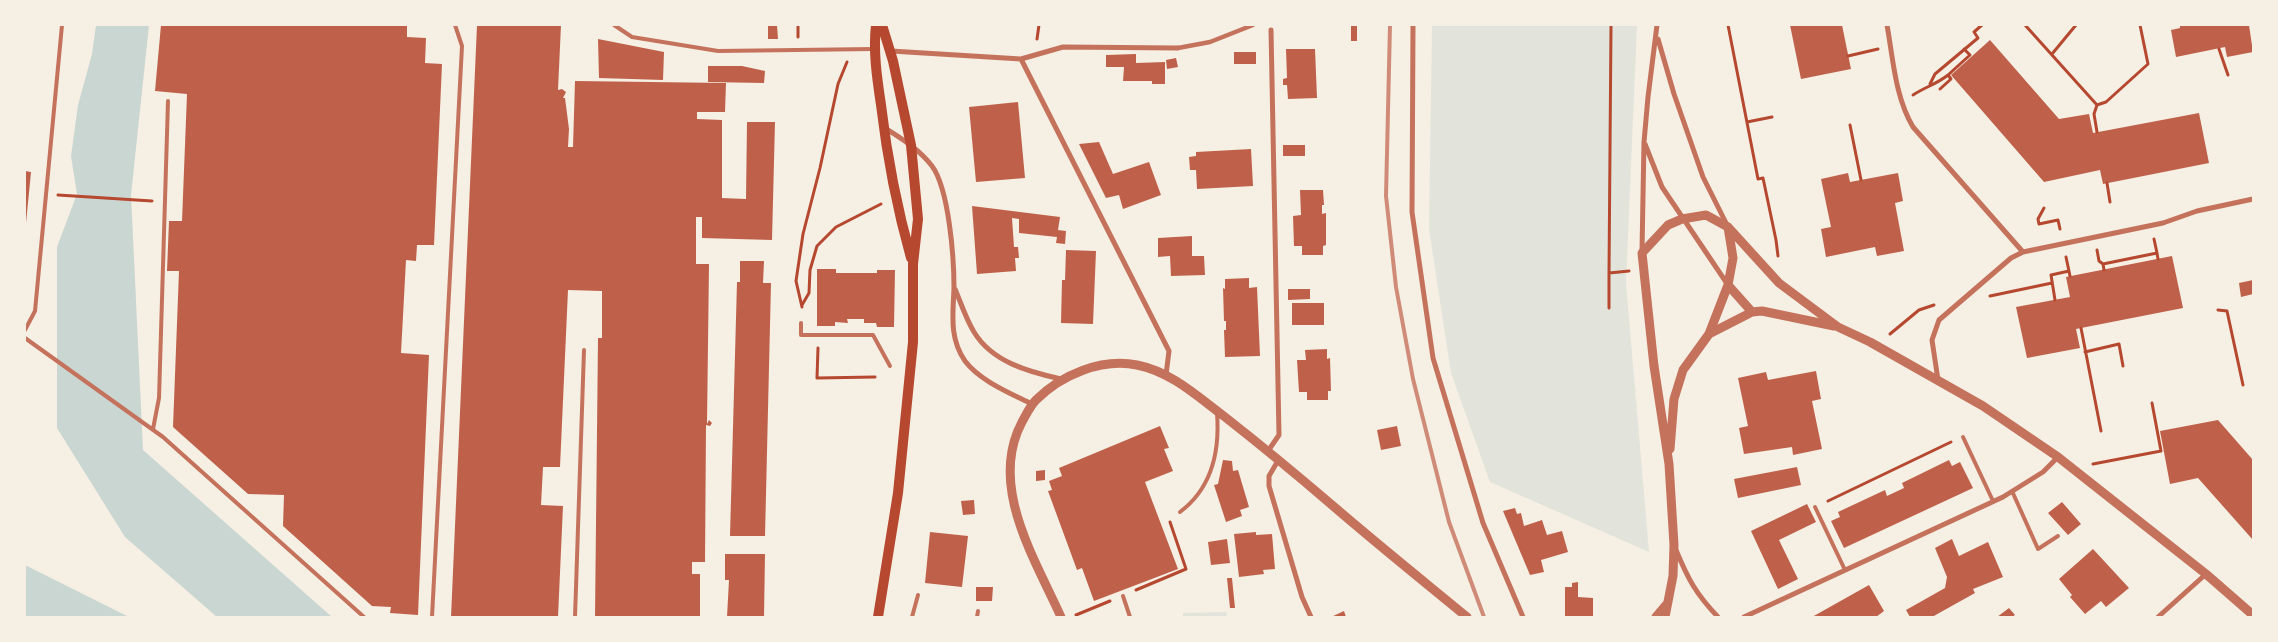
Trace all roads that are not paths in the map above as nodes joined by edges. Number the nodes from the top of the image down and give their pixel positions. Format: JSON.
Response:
{"nodes":[{"id":1,"x":62,"y":25,"type":"edge"},
{"id":2,"x":455,"y":25,"type":"edge"},
{"id":3,"x":614,"y":25,"type":"edge"},
{"id":4,"x":876,"y":25,"type":"edge"},
{"id":5,"x":882,"y":25,"type":"edge"},
{"id":6,"x":1253,"y":25,"type":"edge"},
{"id":7,"x":1413,"y":25,"type":"edge"},
{"id":8,"x":1657,"y":25,"type":"edge"},
{"id":9,"x":1887,"y":25,"type":"edge"},
{"id":10,"x":1271,"y":30,"type":"dead end"},
{"id":11,"x":1657,"y":36,"type":"junction"},
{"id":12,"x":1178,"y":48,"type":"joint"},
{"id":13,"x":874,"y":49,"type":"junction"},
{"id":14,"x":891,"y":51,"type":"junction"},
{"id":15,"x":1021,"y":59,"type":"junction"},
{"id":16,"x":168,"y":101,"type":"dead end"},
{"id":17,"x":884,"y":127,"type":"junction"},
{"id":18,"x":1644,"y":142,"type":"junction"},
{"id":19,"x":911,"y":145,"type":"junction"},
{"id":20,"x":2253,"y":199,"type":"edge"},
{"id":21,"x":1682,"y":219,"type":"junction"},
{"id":22,"x":1728,"y":227,"type":"junction"},
{"id":23,"x":2023,"y":252,"type":"junction"},
{"id":24,"x":1642,"y":253,"type":"junction"},
{"id":25,"x":913,"y":264,"type":"junction"},
{"id":26,"x":1728,"y":285,"type":"junction"},
{"id":27,"x":954,"y":286,"type":"junction"},
{"id":28,"x":1752,"y":312,"type":"junction"},
{"id":29,"x":801,"y":322,"type":"road end"},
{"id":30,"x":1838,"y":327,"type":"junction"},
{"id":31,"x":25,"y":330,"type":"edge"},
{"id":32,"x":1709,"y":334,"type":"junction"},
{"id":33,"x":25,"y":338,"type":"edge"},
{"id":34,"x":584,"y":350,"type":"dead end"},
{"id":35,"x":890,"y":366,"type":"dead end"},
{"id":36,"x":1166,"y":375,"type":"junction"},
{"id":37,"x":1061,"y":379,"type":"junction"},
{"id":38,"x":1938,"y":380,"type":"junction"},
{"id":39,"x":1032,"y":404,"type":"junction"},
{"id":40,"x":1217,"y":411,"type":"junction"},
{"id":41,"x":153,"y":429,"type":"junction"},
{"id":42,"x":1963,"y":437,"type":"road end"},
{"id":43,"x":1268,"y":450,"type":"junction"},
{"id":44,"x":2058,"y":457,"type":"junction"},
{"id":45,"x":1279,"y":460,"type":"junction"},
{"id":46,"x":1669,"y":464,"type":"junction"},
{"id":47,"x":2012,"y":491,"type":"junction"},
{"id":48,"x":1993,"y":501,"type":"junction"},
{"id":49,"x":1815,"y":507,"type":"road end"},
{"id":50,"x":1180,"y":512,"type":"dead end"},
{"id":51,"x":2058,"y":536,"type":"dead end"},
{"id":52,"x":1674,"y":545,"type":"junction"},
{"id":53,"x":1845,"y":570,"type":"junction"},
{"id":54,"x":2206,"y":574,"type":"junction"},
{"id":55,"x":918,"y":595,"type":"dead end"},
{"id":56,"x":1123,"y":596,"type":"dead end"},
{"id":57,"x":2238,"y":602,"type":"junction"},
{"id":58,"x":1667,"y":604,"type":"junction"},
{"id":59,"x":2253,"y":608,"type":"edge"},
{"id":60,"x":978,"y":611,"type":"dead end"},
{"id":61,"x":1464,"y":614,"type":"edge"},
{"id":62,"x":2253,"y":615,"type":"edge"},
{"id":63,"x":364,"y":617,"type":"edge"},
{"id":64,"x":432,"y":617,"type":"edge"},
{"id":65,"x":575,"y":617,"type":"edge"},
{"id":66,"x":878,"y":617,"type":"edge"},
{"id":67,"x":912,"y":617,"type":"edge"},
{"id":68,"x":977,"y":617,"type":"edge"},
{"id":69,"x":1062,"y":617,"type":"edge"},
{"id":70,"x":1130,"y":617,"type":"edge"},
{"id":71,"x":1311,"y":617,"type":"edge"},
{"id":72,"x":1523,"y":617,"type":"edge"},
{"id":73,"x":1656,"y":617,"type":"edge"},
{"id":74,"x":1665,"y":617,"type":"edge"},
{"id":75,"x":1718,"y":617,"type":"edge"},
{"id":76,"x":1744,"y":617,"type":"edge"},
{"id":77,"x":2158,"y":617,"type":"edge"}],
"edges":[{"from":1,"to":31,"type":"lane"},
{"from":2,"to":64,"type":"lane"},
{"from":3,"to":13,"type":"lane"},
{"from":4,"to":13,"type":"main road"},
{"from":5,"to":14,"type":"main road"},
{"from":6,"to":12,"type":"street"},
{"from":7,"to":72,"type":"street"},
{"from":8,"to":11,"type":"street"},
{"from":9,"to":23,"type":"street"},
{"from":10,"to":43,"type":"street"},
{"from":11,"to":18,"type":"street"},
{"from":11,"to":22,"type":"street"},
{"from":12,"to":15,"type":"street"},
{"from":13,"to":17,"type":"main road"},
{"from":14,"to":15,"type":"street"},
{"from":14,"to":19,"type":"main road"},
{"from":15,"to":36,"type":"street"},
{"from":16,"to":41,"type":"lane"},
{"from":17,"to":19,"type":"street"},
{"from":17,"to":25,"type":"main road"},
{"from":18,"to":21,"type":"street"},
{"from":18,"to":24,"type":"street"},
{"from":19,"to":25,"type":"main road"},
{"from":19,"to":27,"type":"street"},
{"from":20,"to":23,"type":"street"},
{"from":21,"to":22,"type":"street"},
{"from":21,"to":24,"type":"street"},
{"from":21,"to":26,"type":"street"},
{"from":22,"to":26,"type":"street"},
{"from":22,"to":30,"type":"street"},
{"from":23,"to":38,"type":"street"},
{"from":24,"to":46,"type":"street"},
{"from":25,"to":66,"type":"main road"},
{"from":26,"to":28,"type":"street"},
{"from":26,"to":32,"type":"street"},
{"from":27,"to":37,"type":"street"},
{"from":27,"to":39,"type":"street"},
{"from":28,"to":30,"type":"street"},
{"from":28,"to":32,"type":"street"},
{"from":29,"to":35,"type":"lane"},
{"from":30,"to":38,"type":"street"},
{"from":32,"to":46,"type":"street"},
{"from":33,"to":41,"type":"lane"},
{"from":34,"to":65,"type":"lane"},
{"from":36,"to":37,"type":"street"},
{"from":36,"to":40,"type":"street"},
{"from":37,"to":39,"type":"street"},
{"from":38,"to":44,"type":"street"},
{"from":39,"to":69,"type":"street"},
{"from":40,"to":43,"type":"street"},
{"from":40,"to":50,"type":"lane"},
{"from":41,"to":63,"type":"lane"},
{"from":42,"to":48,"type":"lane"},
{"from":43,"to":45,"type":"street"},
{"from":44,"to":47,"type":"street"},
{"from":44,"to":54,"type":"street"},
{"from":45,"to":61,"type":"street"},
{"from":45,"to":71,"type":"street"},
{"from":46,"to":52,"type":"street"},
{"from":47,"to":48,"type":"street"},
{"from":47,"to":51,"type":"lane"},
{"from":48,"to":53,"type":"street"},
{"from":49,"to":53,"type":"lane"},
{"from":52,"to":58,"type":"street"},
{"from":52,"to":75,"type":"street"},
{"from":53,"to":76,"type":"street"},
{"from":54,"to":57,"type":"street"},
{"from":54,"to":77,"type":"street"},
{"from":55,"to":67,"type":"lane"},
{"from":56,"to":70,"type":"lane"},
{"from":57,"to":59,"type":"street"},
{"from":57,"to":62,"type":"street"},
{"from":58,"to":73,"type":"street"},
{"from":58,"to":74,"type":"street"},
{"from":60,"to":68,"type":"lane"}]}
